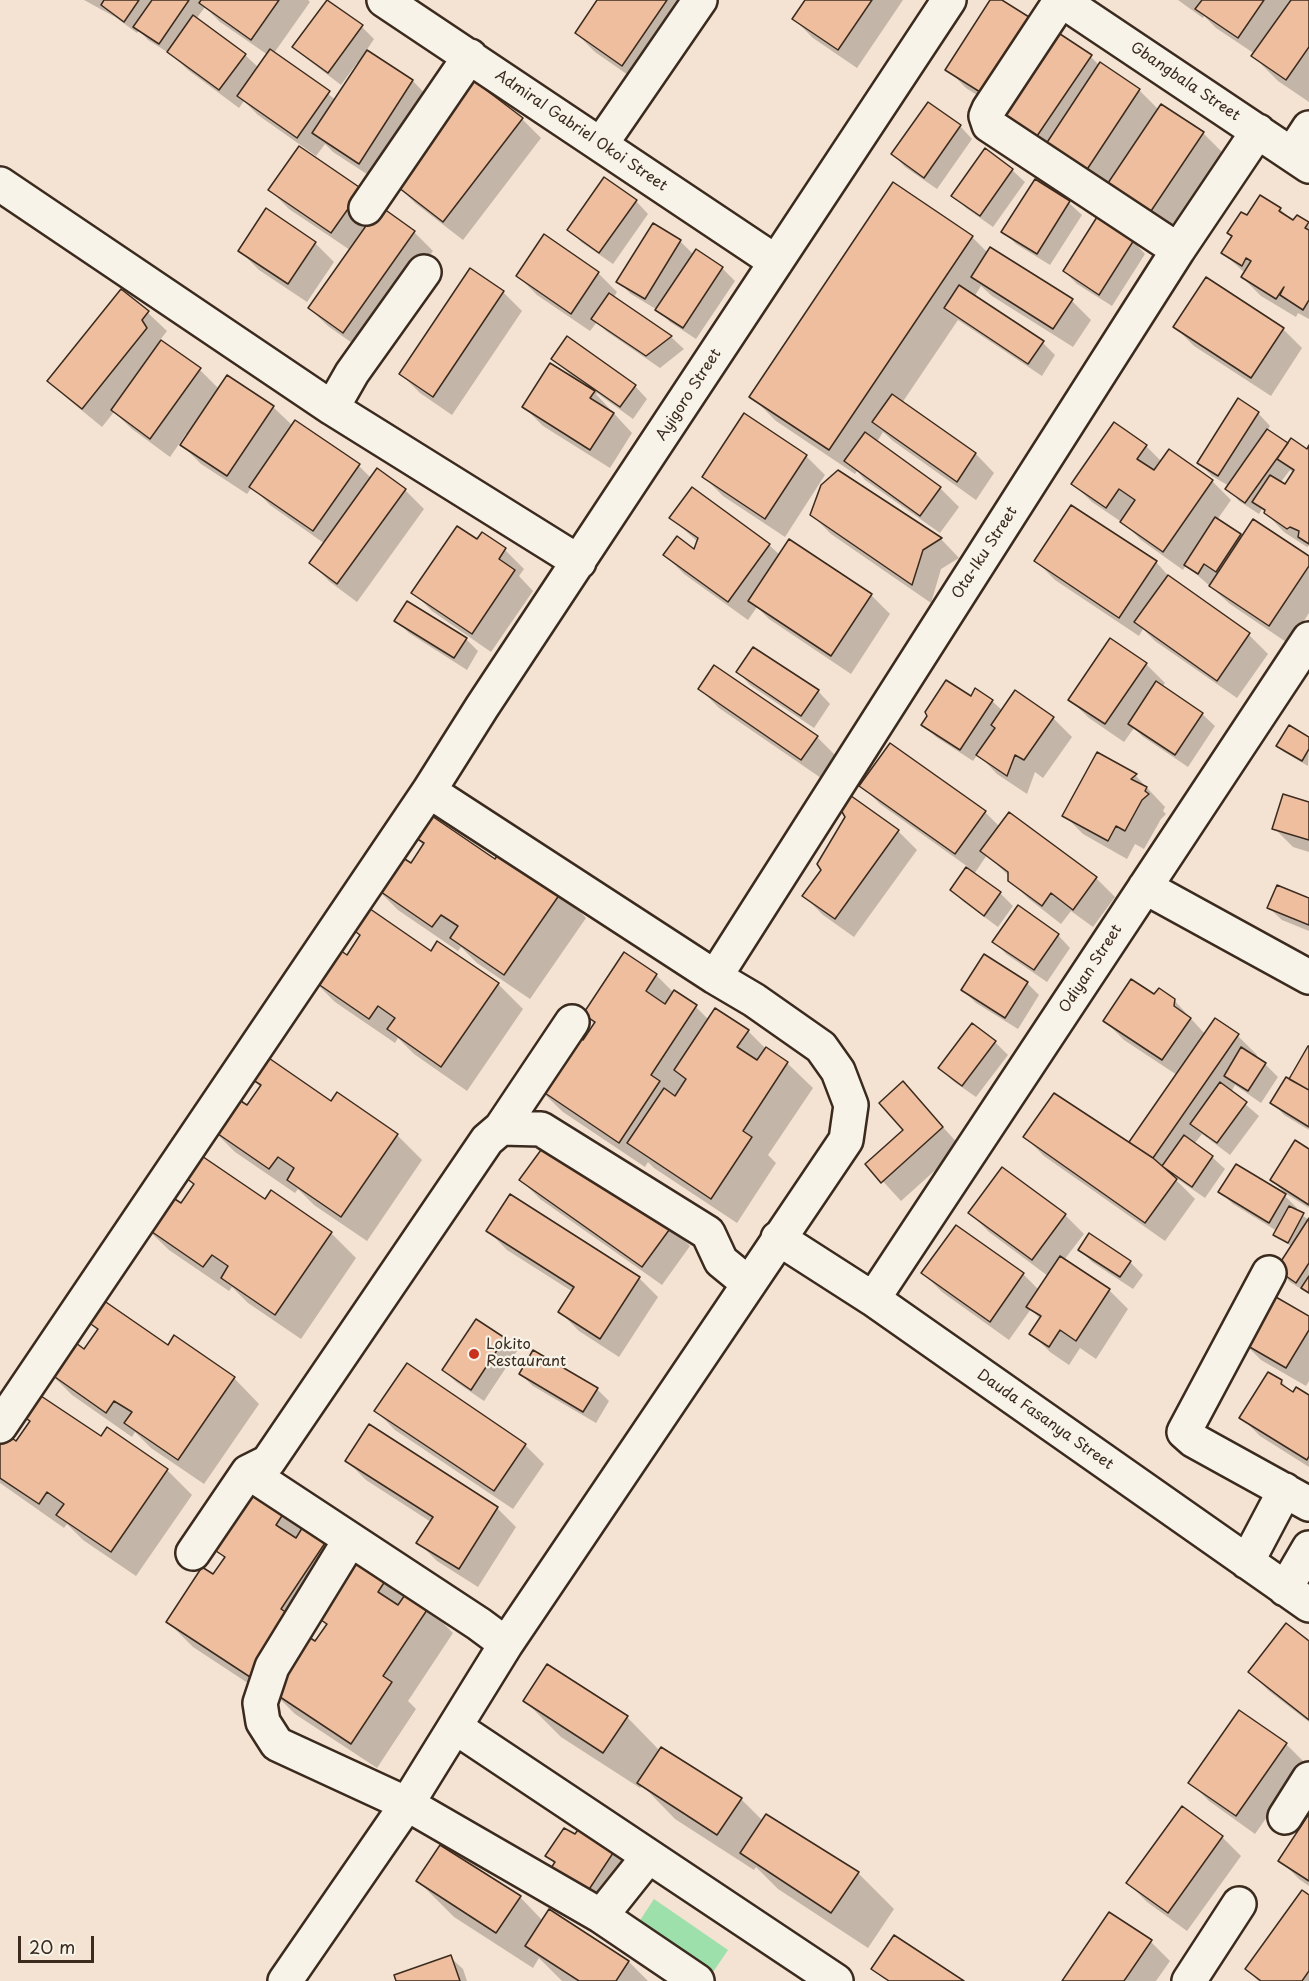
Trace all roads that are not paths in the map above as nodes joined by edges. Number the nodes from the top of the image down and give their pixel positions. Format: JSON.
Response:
{"nodes":[{"id":1,"x":384,"y":0,"type":"edge"},
{"id":2,"x":700,"y":0,"type":"edge"},
{"id":3,"x":949,"y":0,"type":"edge"},
{"id":4,"x":1061,"y":0,"type":"edge"},
{"id":5,"x":470,"y":56,"type":"junction"},
{"id":6,"x":1258,"y":131,"type":"junction"},
{"id":7,"x":601,"y":144,"type":"junction"},
{"id":8,"x":1303,"y":149,"type":"edge"},
{"id":9,"x":0,"y":184,"type":"edge"},
{"id":10,"x":366,"y":208,"type":"dead end"},
{"id":11,"x":1178,"y":250,"type":"junction"},
{"id":12,"x":776,"y":262,"type":"junction"},
{"id":13,"x":424,"y":272,"type":"dead end"},
{"id":14,"x":332,"y":408,"type":"junction"},
{"id":15,"x":579,"y":562,"type":"junction"},
{"id":16,"x":1309,"y":639,"type":"edge"},
{"id":17,"x":429,"y":791,"type":"junction"},
{"id":18,"x":1145,"y":887,"type":"junction"},
{"id":19,"x":715,"y":977,"type":"junction"},
{"id":20,"x":1309,"y":977,"type":"edge"},
{"id":21,"x":572,"y":1022,"type":"dead end"},
{"id":22,"x":501,"y":1128,"type":"junction"},
{"id":23,"x":778,"y":1238,"type":"junction"},
{"id":24,"x":1269,"y":1273,"type":"dead end"},
{"id":25,"x":749,"y":1284,"type":"junction"},
{"id":26,"x":873,"y":1299,"type":"junction"},
{"id":27,"x":0,"y":1426,"type":"edge"},
{"id":28,"x":248,"y":1472,"type":"junction"},
{"id":29,"x":1297,"y":1497,"type":"edge"},
{"id":30,"x":351,"y":1540,"type":"junction"},
{"id":31,"x":1309,"y":1548,"type":"edge"},
{"id":32,"x":193,"y":1553,"type":"dead end"},
{"id":33,"x":1247,"y":1562,"type":"junction"},
{"id":34,"x":1297,"y":1597,"type":"edge"},
{"id":35,"x":506,"y":1644,"type":"junction"},
{"id":36,"x":455,"y":1727,"type":"junction"},
{"id":37,"x":1309,"y":1779,"type":"edge"},
{"id":38,"x":407,"y":1804,"type":"junction"},
{"id":39,"x":1285,"y":1817,"type":"dead end"},
{"id":40,"x":648,"y":1857,"type":"junction"},
{"id":41,"x":1239,"y":1904,"type":"dead end"},
{"id":42,"x":601,"y":1916,"type":"junction"},
{"id":43,"x":285,"y":1981,"type":"edge"},
{"id":44,"x":697,"y":1981,"type":"edge"},
{"id":45,"x":836,"y":1981,"type":"edge"},
{"id":46,"x":1189,"y":1981,"type":"edge"}],
"edges":[{"from":1,"to":5,"type":"street","name":"Admiral Gabriel Okoi Street"},
{"from":2,"to":7,"type":"street"},
{"from":3,"to":12,"type":"street","name":"Ayigoro Street"},
{"from":4,"to":6,"type":"street","name":"Gbangbala Street"},
{"from":4,"to":11,"type":"street"},
{"from":5,"to":7,"type":"street","name":"Admiral Gabriel Okoi Street"},
{"from":5,"to":10,"type":"street"},
{"from":6,"to":8,"type":"street","name":"Gbangbala Street"},
{"from":6,"to":11,"type":"street","name":"Ota-Iku Street"},
{"from":7,"to":12,"type":"street","name":"Admiral Gabriel Okoi Street"},
{"from":9,"to":14,"type":"street"},
{"from":11,"to":19,"type":"street","name":"Ota-Iku Street"},
{"from":12,"to":15,"type":"street","name":"Ayigoro Street"},
{"from":13,"to":14,"type":"street"},
{"from":14,"to":15,"type":"street"},
{"from":15,"to":17,"type":"street","name":"Ayigoro Street"},
{"from":16,"to":18,"type":"street","name":"Odiyan Street"},
{"from":17,"to":19,"type":"street"},
{"from":17,"to":27,"type":"street","name":"Ayigoro Street"},
{"from":18,"to":20,"type":"street"},
{"from":18,"to":26,"type":"street","name":"Odiyan Street"},
{"from":19,"to":23,"type":"street"},
{"from":21,"to":22,"type":"street"},
{"from":22,"to":25,"type":"street"},
{"from":22,"to":28,"type":"street"},
{"from":23,"to":25,"type":"street"},
{"from":23,"to":26,"type":"street","name":"Dauda Fasanya Street"},
{"from":24,"to":29,"type":"street"},
{"from":25,"to":35,"type":"street"},
{"from":26,"to":33,"type":"street","name":"Dauda Fasanya Street"},
{"from":28,"to":30,"type":"street"},
{"from":28,"to":32,"type":"street"},
{"from":29,"to":33,"type":"street"},
{"from":30,"to":35,"type":"street"},
{"from":30,"to":38,"type":"street"},
{"from":31,"to":34,"type":"street"},
{"from":33,"to":34,"type":"street","name":"Dauda Fasanya Street"},
{"from":35,"to":36,"type":"street"},
{"from":36,"to":38,"type":"street"},
{"from":36,"to":40,"type":"street"},
{"from":37,"to":39,"type":"street"},
{"from":38,"to":42,"type":"street"},
{"from":38,"to":43,"type":"street"},
{"from":40,"to":42,"type":"street"},
{"from":40,"to":45,"type":"street"},
{"from":41,"to":46,"type":"street"},
{"from":42,"to":44,"type":"street"}]}
